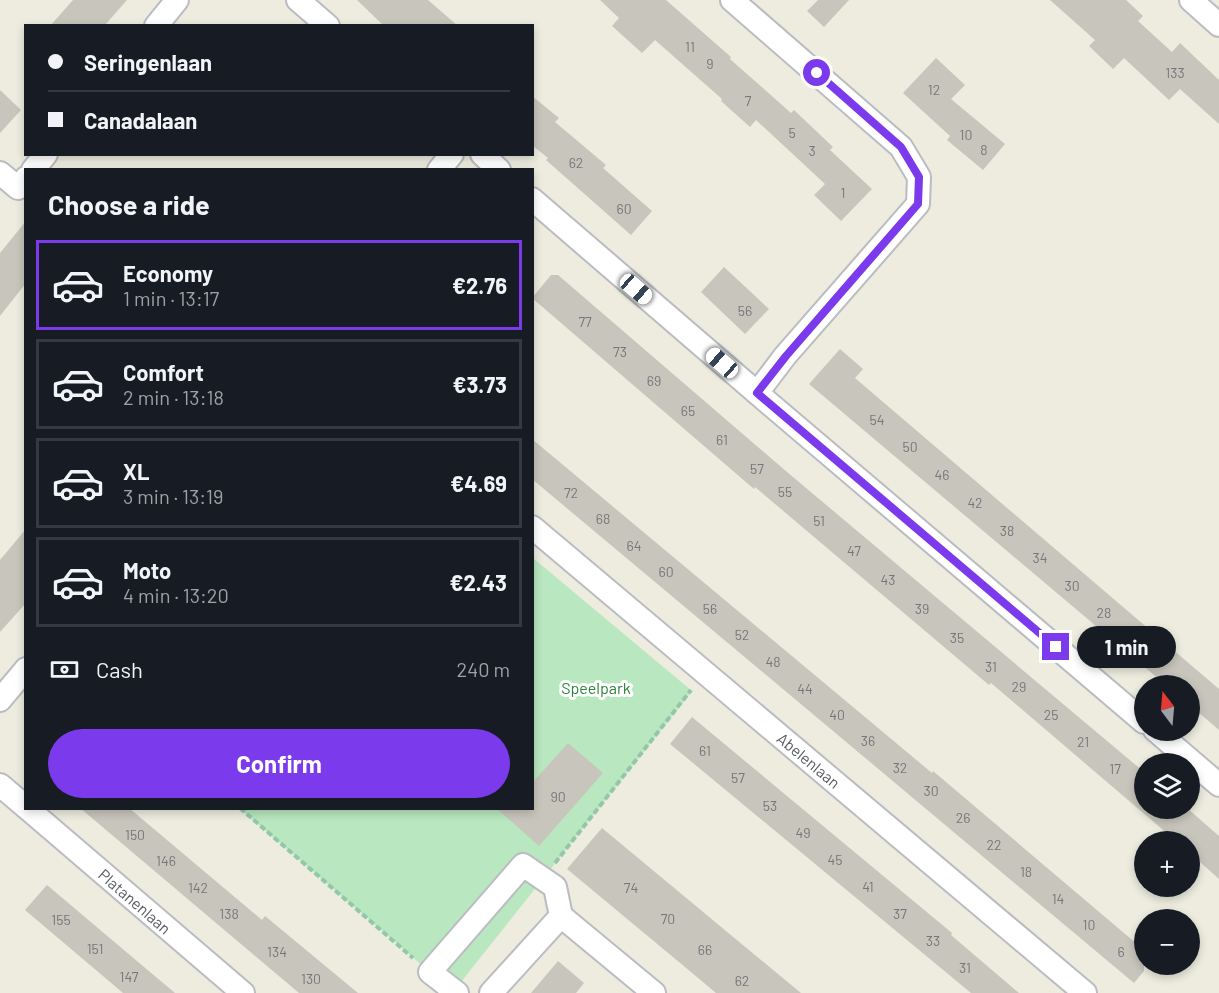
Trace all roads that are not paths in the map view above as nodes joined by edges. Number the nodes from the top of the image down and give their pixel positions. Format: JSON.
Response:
{"nodes":[{"id":1,"x":177,"y":0,"type":"edge"},
{"id":2,"x":298,"y":0,"type":"edge"},
{"id":3,"x":732,"y":0,"type":"edge"},
{"id":4,"x":1191,"y":0,"type":"edge"},
{"id":5,"x":158,"y":24,"type":"edge"},
{"id":6,"x":326,"y":24,"type":"edge"},
{"id":7,"x":1219,"y":25,"type":"edge"},
{"id":8,"x":44,"y":156,"type":"edge"},
{"id":9,"x":484,"y":156,"type":"edge"},
{"id":10,"x":35,"y":168,"type":"edge"},
{"id":11,"x":497,"y":168,"type":"edge"},
{"id":12,"x":0,"y":173,"type":"edge"},
{"id":13,"x":24,"y":180,"type":"edge"},
{"id":14,"x":534,"y":201,"type":"edge"},
{"id":15,"x":757,"y":393,"type":"junction"},
{"id":16,"x":534,"y":530,"type":"edge"},
{"id":17,"x":24,"y":671,"type":"edge"},
{"id":18,"x":0,"y":700,"type":"edge"},
{"id":19,"x":1134,"y":713,"type":"edge"},
{"id":20,"x":1168,"y":741,"type":"edge"},
{"id":21,"x":0,"y":785,"type":"edge"},
{"id":22,"x":1219,"y":785,"type":"edge"},
{"id":23,"x":24,"y":806,"type":"edge"},
{"id":24,"x":28,"y":810,"type":"edge"},
{"id":25,"x":561,"y":916,"type":"junction"},
{"id":26,"x":243,"y":993,"type":"edge"},
{"id":27,"x":457,"y":993,"type":"edge"},
{"id":28,"x":491,"y":993,"type":"edge"},
{"id":29,"x":654,"y":993,"type":"edge"},
{"id":30,"x":1085,"y":993,"type":"edge"}],
"edges":[{"from":1,"to":5,"type":"street"},
{"from":2,"to":6,"type":"street"},
{"from":3,"to":15,"type":"street"},
{"from":4,"to":7,"type":"street"},
{"from":8,"to":10,"type":"street"},
{"from":9,"to":11,"type":"street"},
{"from":12,"to":13,"type":"street"},
{"from":14,"to":15,"type":"street"},
{"from":15,"to":19,"type":"street"},
{"from":16,"to":30,"type":"street","name":"Abelenlaan"},
{"from":17,"to":18,"type":"street"},
{"from":20,"to":22,"type":"street"},
{"from":21,"to":23,"type":"street","name":"Platanenlaan"},
{"from":24,"to":26,"type":"street","name":"Platanenlaan"},
{"from":25,"to":27,"type":"street"},
{"from":25,"to":28,"type":"street"},
{"from":25,"to":29,"type":"street"}]}
